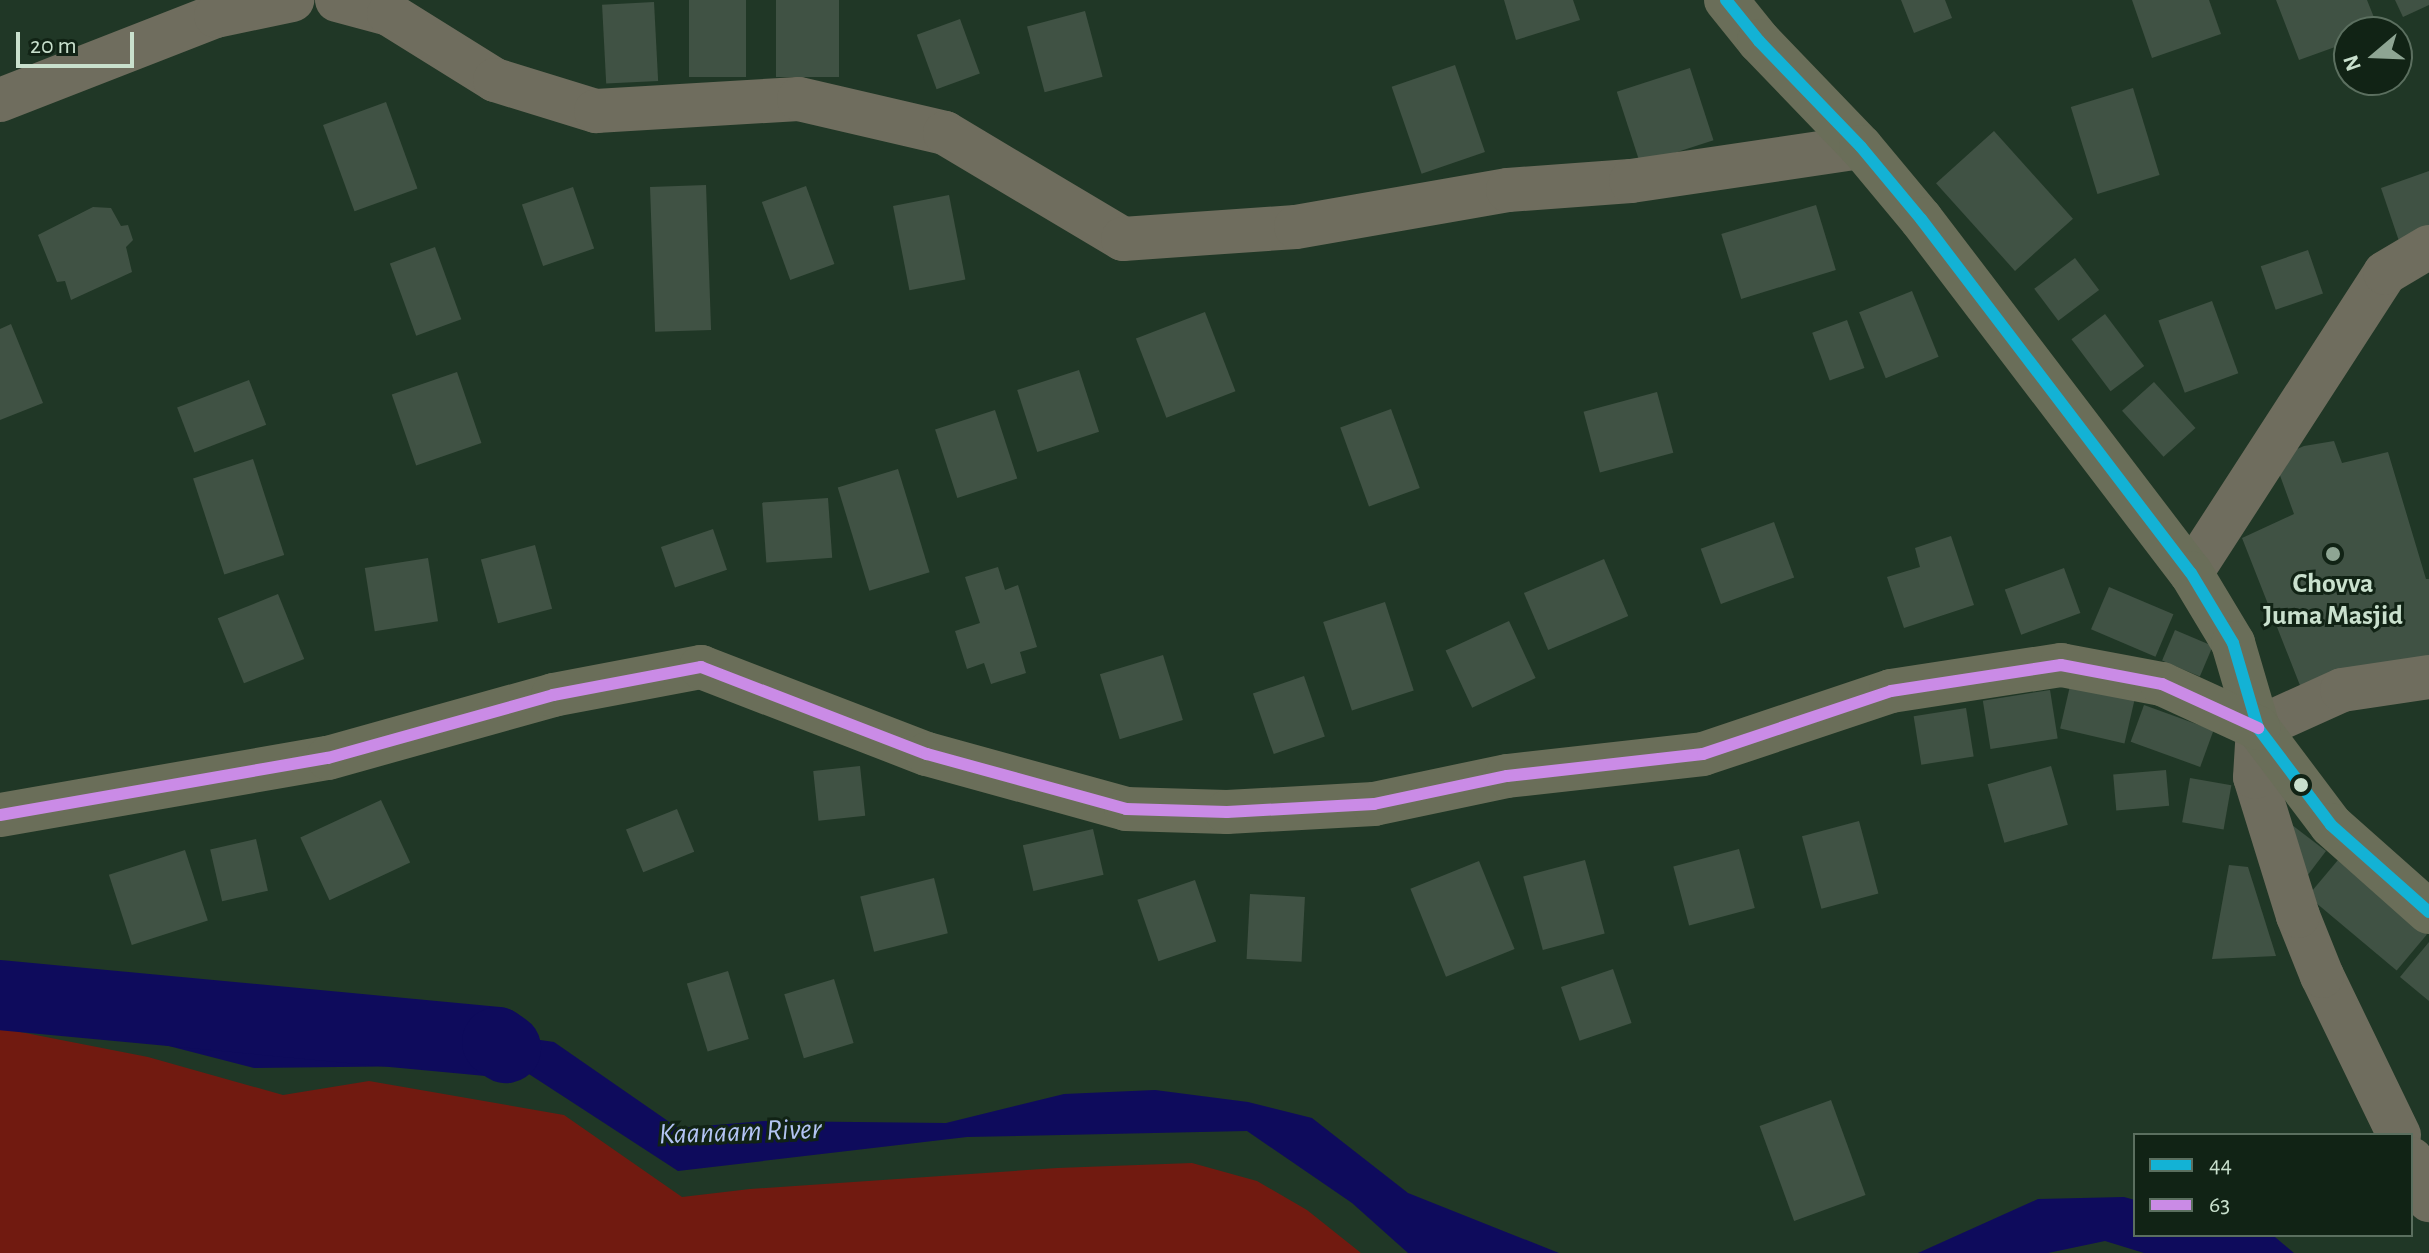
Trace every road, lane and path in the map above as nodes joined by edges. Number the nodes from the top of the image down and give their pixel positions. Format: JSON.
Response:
{"nodes":[{"id":1,"x":292,"y":0,"type":"edge"},
{"id":2,"x":337,"y":0,"type":"edge"},
{"id":3,"x":1726,"y":0,"type":"edge"},
{"id":4,"x":0,"y":100,"type":"edge"},
{"id":5,"x":1861,"y":147,"type":"junction"},
{"id":6,"x":2429,"y":247,"type":"edge"},
{"id":7,"x":2191,"y":573,"type":"junction"},
{"id":8,"x":2429,"y":677,"type":"edge"},
{"id":9,"x":2258,"y":728,"type":"junction"},
{"id":10,"x":0,"y":815,"type":"edge"},
{"id":11,"x":2429,"y":912,"type":"edge"},
{"id":12,"x":2398,"y":1133,"type":"edge"},
{"id":13,"x":2413,"y":1164,"type":"edge"},
{"id":14,"x":2429,"y":1200,"type":"edge"}],
"edges":[{"from":1,"to":4,"type":"street"},
{"from":2,"to":5,"type":"street"},
{"from":3,"to":5,"type":"main road"},
{"from":5,"to":7,"type":"main road"},
{"from":6,"to":7,"type":"street"},
{"from":7,"to":9,"type":"main road"},
{"from":8,"to":9,"type":"street"},
{"from":9,"to":10,"type":"main road"},
{"from":9,"to":11,"type":"main road"},
{"from":9,"to":12,"type":"street"},
{"from":13,"to":14,"type":"street"}]}
